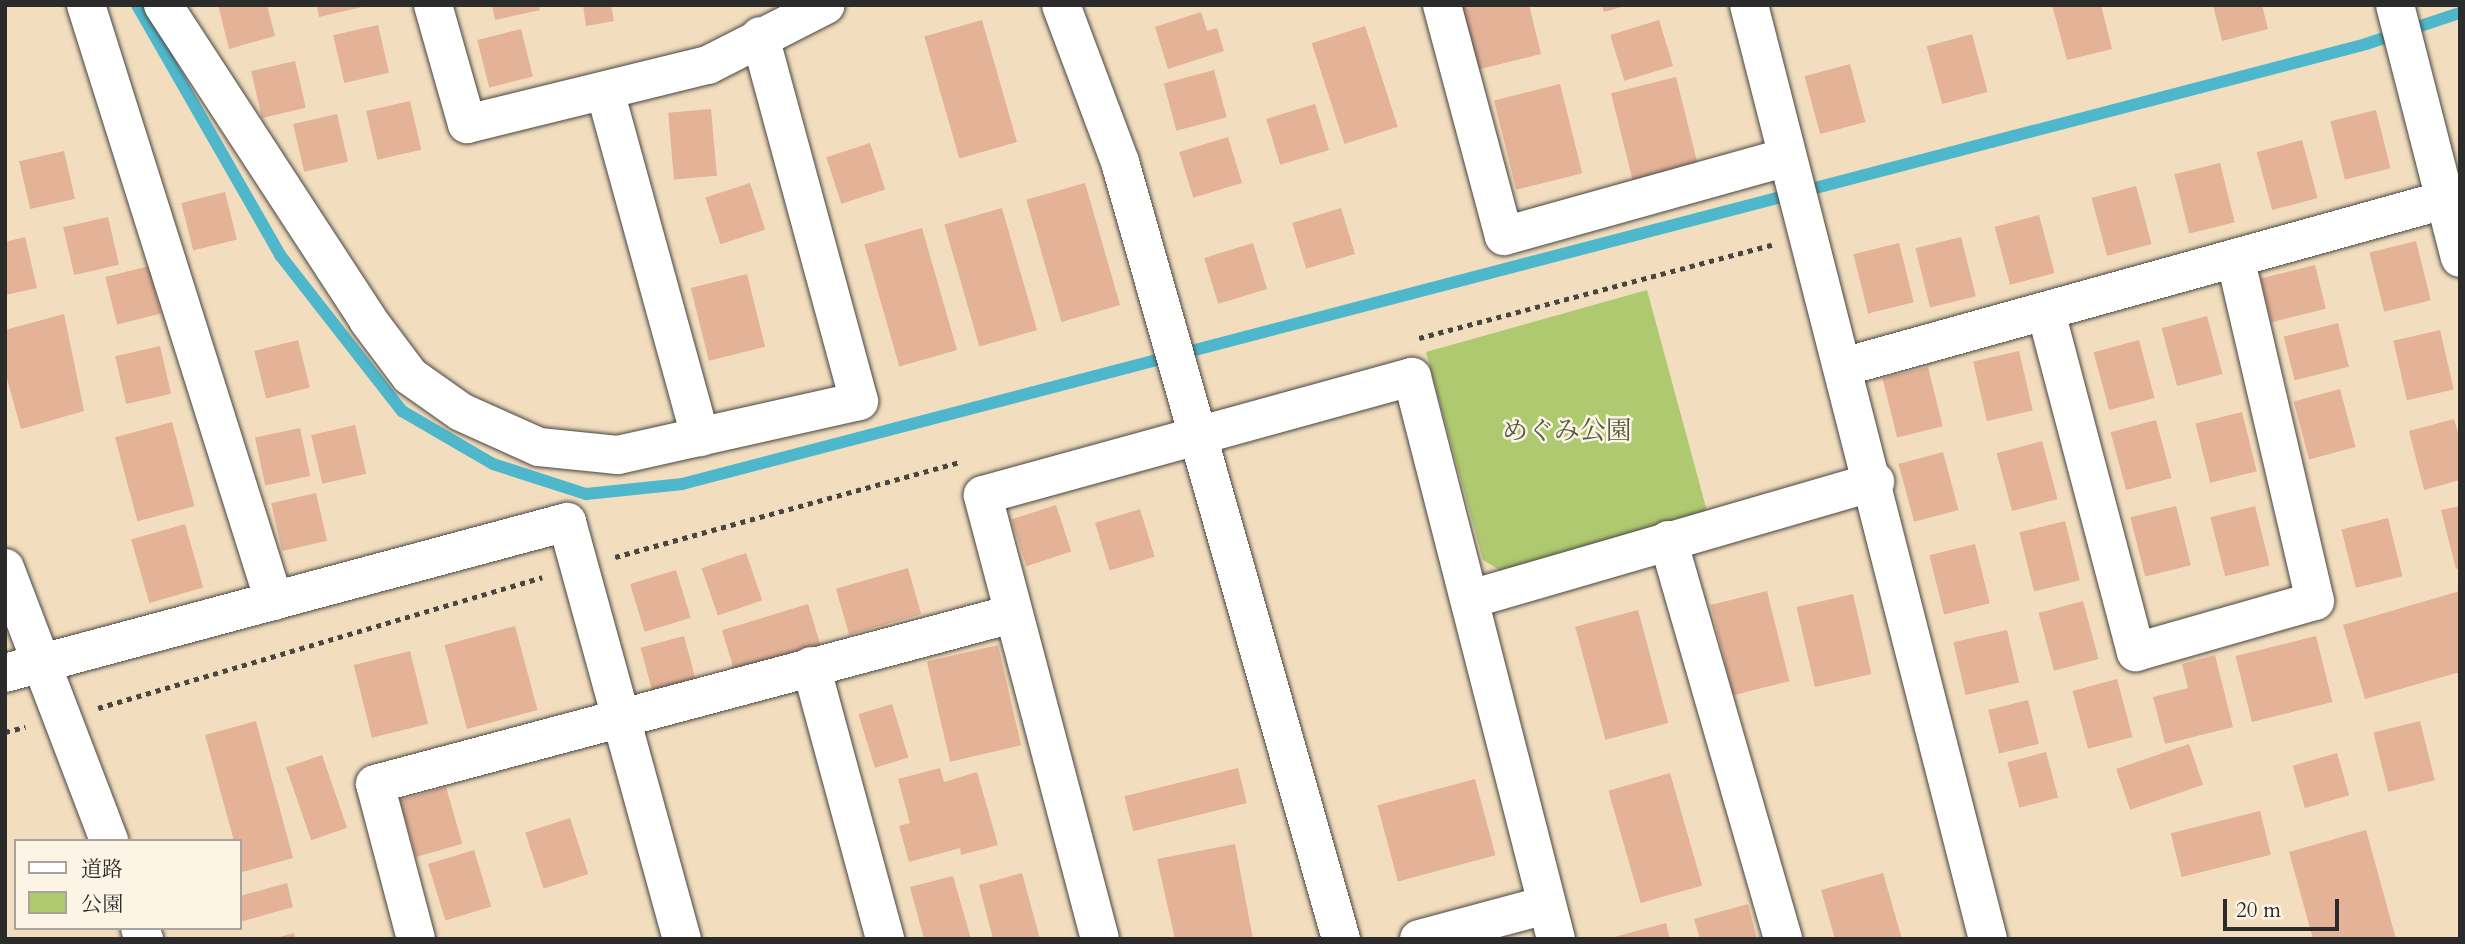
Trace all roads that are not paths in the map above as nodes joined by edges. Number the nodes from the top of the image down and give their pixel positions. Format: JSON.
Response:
{"nodes":[{"id":1,"x":86,"y":5,"type":"edge"},
{"id":2,"x":163,"y":5,"type":"edge"},
{"id":3,"x":433,"y":5,"type":"edge"},
{"id":4,"x":826,"y":5,"type":"edge"},
{"id":5,"x":1061,"y":5,"type":"edge"},
{"id":6,"x":1441,"y":5,"type":"edge"},
{"id":7,"x":1749,"y":5,"type":"edge"},
{"id":8,"x":2395,"y":5,"type":"edge"},
{"id":9,"x":760,"y":36,"type":"junction"},
{"id":10,"x":605,"y":90,"type":"junction"},
{"id":11,"x":1787,"y":157,"type":"junction"},
{"id":12,"x":2444,"y":200,"type":"junction"},
{"id":13,"x":2235,"y":258,"type":"junction"},
{"id":14,"x":2460,"y":258,"type":"edge"},
{"id":15,"x":2046,"y":312,"type":"junction"},
{"id":16,"x":1843,"y":367,"type":"junction"},
{"id":17,"x":1200,"y":433,"type":"junction"},
{"id":18,"x":700,"y":437,"type":"junction"},
{"id":19,"x":1875,"y":482,"type":"junction"},
{"id":20,"x":1668,"y":540,"type":"junction"},
{"id":21,"x":5,"y":568,"type":"edge"},
{"id":22,"x":1471,"y":599,"type":"junction"},
{"id":23,"x":274,"y":601,"type":"junction"},
{"id":24,"x":1012,"y":614,"type":"junction"},
{"id":25,"x":43,"y":664,"type":"junction"},
{"id":26,"x":811,"y":666,"type":"junction"},
{"id":27,"x":5,"y":673,"type":"edge"},
{"id":28,"x":621,"y":716,"type":"junction"},
{"id":29,"x":108,"y":839,"type":"edge"},
{"id":30,"x":1551,"y":922,"type":"edge"},
{"id":31,"x":416,"y":939,"type":"edge"},
{"id":32,"x":682,"y":939,"type":"edge"},
{"id":33,"x":885,"y":939,"type":"edge"},
{"id":34,"x":1100,"y":939,"type":"edge"},
{"id":35,"x":1341,"y":939,"type":"edge"},
{"id":36,"x":1419,"y":939,"type":"edge"},
{"id":37,"x":1783,"y":939,"type":"edge"},
{"id":38,"x":1988,"y":939,"type":"edge"}],
"edges":[{"from":1,"to":23,"type":"street"},
{"from":2,"to":18,"type":"street"},
{"from":3,"to":10,"type":"street"},
{"from":4,"to":9,"type":"street"},
{"from":5,"to":17,"type":"street"},
{"from":6,"to":11,"type":"street"},
{"from":7,"to":11,"type":"street"},
{"from":8,"to":12,"type":"street"},
{"from":9,"to":10,"type":"street"},
{"from":9,"to":18,"type":"street"},
{"from":10,"to":18,"type":"street"},
{"from":11,"to":16,"type":"street"},
{"from":12,"to":13,"type":"street"},
{"from":12,"to":14,"type":"street"},
{"from":13,"to":15,"type":"street"},
{"from":13,"to":15,"type":"street"},
{"from":15,"to":16,"type":"street"},
{"from":16,"to":19,"type":"street"},
{"from":17,"to":22,"type":"street"},
{"from":17,"to":24,"type":"street"},
{"from":17,"to":35,"type":"street"},
{"from":19,"to":20,"type":"street"},
{"from":19,"to":38,"type":"street"},
{"from":20,"to":22,"type":"street"},
{"from":20,"to":37,"type":"street"},
{"from":21,"to":25,"type":"street"},
{"from":22,"to":30,"type":"street"},
{"from":23,"to":25,"type":"street"},
{"from":23,"to":28,"type":"street"},
{"from":24,"to":26,"type":"street"},
{"from":24,"to":34,"type":"street"},
{"from":25,"to":27,"type":"street"},
{"from":25,"to":29,"type":"street"},
{"from":26,"to":28,"type":"street"},
{"from":26,"to":33,"type":"street"},
{"from":28,"to":31,"type":"street"},
{"from":28,"to":32,"type":"street"},
{"from":30,"to":36,"type":"street"}]}
